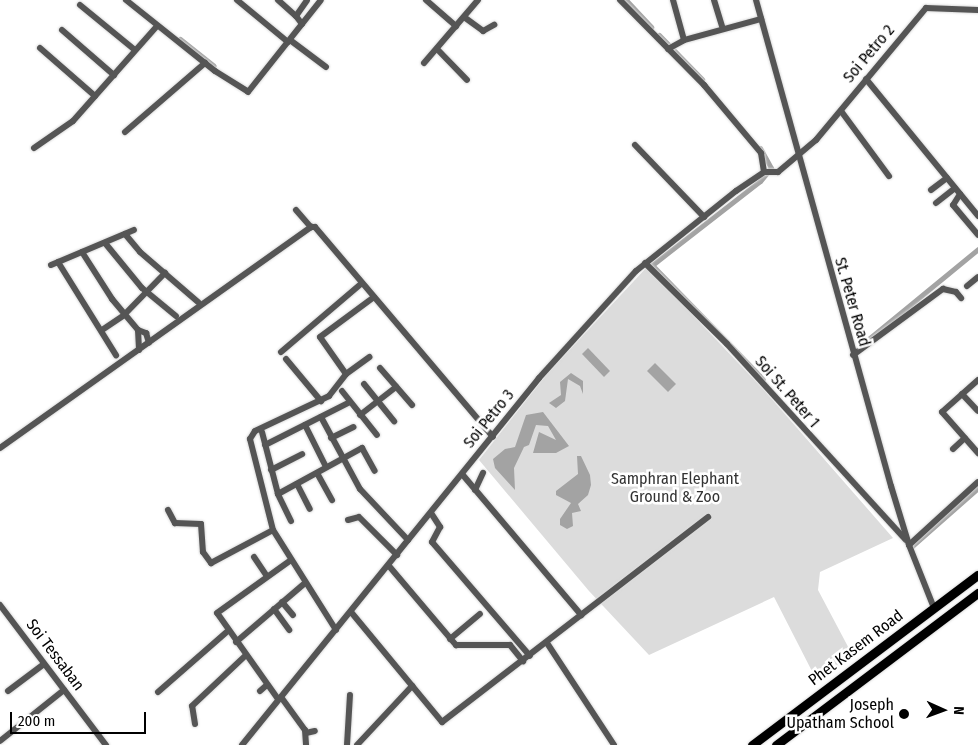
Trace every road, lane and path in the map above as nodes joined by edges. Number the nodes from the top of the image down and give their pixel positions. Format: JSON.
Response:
{"nodes":[{"id":1,"x":126,"y":0,"type":"edge"},
{"id":2,"x":237,"y":0,"type":"edge"},
{"id":3,"x":278,"y":0,"type":"edge"},
{"id":4,"x":307,"y":0,"type":"edge"},
{"id":5,"x":321,"y":0,"type":"edge"},
{"id":6,"x":426,"y":0,"type":"edge"},
{"id":7,"x":478,"y":0,"type":"edge"},
{"id":8,"x":620,"y":0,"type":"edge"},
{"id":9,"x":673,"y":0,"type":"edge"},
{"id":10,"x":714,"y":0,"type":"edge"},
{"id":11,"x":756,"y":0,"type":"edge"},
{"id":12,"x":80,"y":5,"type":"dead end"},
{"id":13,"x":978,"y":10,"type":"edge"},
{"id":14,"x":296,"y":16,"type":"junction"},
{"id":15,"x":464,"y":17,"type":"junction"},
{"id":16,"x":761,"y":18,"type":"junction"},
{"id":17,"x":302,"y":24,"type":"junction"},
{"id":18,"x":494,"y":25,"type":"dead end"},
{"id":19,"x":157,"y":26,"type":"junction"},
{"id":20,"x":456,"y":26,"type":"junction"},
{"id":21,"x":723,"y":29,"type":"junction"},
{"id":22,"x":62,"y":30,"type":"dead end"},
{"id":23,"x":684,"y":40,"type":"junction"},
{"id":24,"x":289,"y":41,"type":"junction"},
{"id":25,"x":672,"y":47,"type":"junction"},
{"id":26,"x":40,"y":48,"type":"dead end"},
{"id":27,"x":437,"y":49,"type":"junction"},
{"id":28,"x":135,"y":50,"type":"junction"},
{"id":29,"x":205,"y":63,"type":"junction"},
{"id":30,"x":424,"y":63,"type":"dead end"},
{"id":31,"x":326,"y":68,"type":"dead end"},
{"id":32,"x":114,"y":75,"type":"junction"},
{"id":33,"x":866,"y":79,"type":"junction"},
{"id":34,"x":468,"y":80,"type":"dead end"},
{"id":35,"x":95,"y":96,"type":"junction"},
{"id":36,"x":841,"y":110,"type":"junction"},
{"id":37,"x":125,"y":132,"type":"dead end"},
{"id":38,"x":635,"y":145,"type":"dead end"},
{"id":39,"x":34,"y":148,"type":"dead end"},
{"id":40,"x":798,"y":156,"type":"junction"},
{"id":41,"x":768,"y":173,"type":"junction"},
{"id":42,"x":889,"y":176,"type":"dead end"},
{"id":43,"x":947,"y":178,"type":"junction"},
{"id":44,"x":955,"y":188,"type":"junction"},
{"id":45,"x":931,"y":190,"type":"dead end"},
{"id":46,"x":960,"y":194,"type":"junction"},
{"id":47,"x":936,"y":203,"type":"dead end"},
{"id":48,"x":296,"y":210,"type":"dead end"},
{"id":49,"x":978,"y":216,"type":"edge"},
{"id":50,"x":704,"y":217,"type":"junction"},
{"id":51,"x":311,"y":227,"type":"junction"},
{"id":52,"x":134,"y":230,"type":"dead end"},
{"id":53,"x":125,"y":234,"type":"junction"},
{"id":54,"x":978,"y":235,"type":"edge"},
{"id":55,"x":105,"y":243,"type":"junction"},
{"id":56,"x":82,"y":252,"type":"junction"},
{"id":57,"x":58,"y":262,"type":"junction"},
{"id":58,"x":646,"y":263,"type":"junction"},
{"id":59,"x":51,"y":265,"type":"dead end"},
{"id":60,"x":164,"y":273,"type":"junction"},
{"id":61,"x":978,"y":277,"type":"edge"},
{"id":62,"x":362,"y":283,"type":"junction"},
{"id":63,"x":967,"y":286,"type":"dead end"},
{"id":64,"x":146,"y":292,"type":"junction"},
{"id":65,"x":374,"y":297,"type":"junction"},
{"id":66,"x":962,"y":298,"type":"dead end"},
{"id":67,"x":198,"y":302,"type":"dead end"},
{"id":68,"x":124,"y":315,"type":"junction"},
{"id":69,"x":176,"y":316,"type":"dead end"},
{"id":70,"x":102,"y":330,"type":"junction"},
{"id":71,"x":138,"y":330,"type":"junction"},
{"id":72,"x":149,"y":343,"type":"junction"},
{"id":73,"x":139,"y":350,"type":"junction"},
{"id":74,"x":281,"y":352,"type":"dead end"},
{"id":75,"x":116,"y":355,"type":"dead end"},
{"id":76,"x":853,"y":355,"type":"junction"},
{"id":77,"x":369,"y":357,"type":"dead end"},
{"id":78,"x":286,"y":359,"type":"dead end"},
{"id":79,"x":380,"y":368,"type":"dead end"},
{"id":80,"x":346,"y":374,"type":"junction"},
{"id":81,"x":978,"y":380,"type":"edge"},
{"id":82,"x":364,"y":384,"type":"dead end"},
{"id":83,"x":396,"y":387,"type":"junction"},
{"id":84,"x":342,"y":391,"type":"dead end"},
{"id":85,"x":962,"y":394,"type":"junction"},
{"id":86,"x":320,"y":401,"type":"junction"},
{"id":87,"x":378,"y":401,"type":"junction"},
{"id":88,"x":350,"y":402,"type":"junction"},
{"id":89,"x":412,"y":405,"type":"dead end"},
{"id":90,"x":978,"y":411,"type":"edge"},
{"id":91,"x":360,"y":415,"type":"junction"},
{"id":92,"x":321,"y":417,"type":"junction"},
{"id":93,"x":394,"y":421,"type":"dead end"},
{"id":94,"x":305,"y":425,"type":"junction"},
{"id":95,"x":354,"y":427,"type":"dead end"},
{"id":96,"x":262,"y":432,"type":"dead end"},
{"id":97,"x":377,"y":435,"type":"dead end"},
{"id":98,"x":493,"y":437,"type":"junction"},
{"id":99,"x":332,"y":438,"type":"junction"},
{"id":100,"x":965,"y":438,"type":"junction"},
{"id":101,"x":265,"y":445,"type":"junction"},
{"id":102,"x":0,"y":448,"type":"edge"},
{"id":103,"x":953,"y":449,"type":"dead end"},
{"id":104,"x":978,"y":453,"type":"edge"},
{"id":105,"x":302,"y":454,"type":"dead end"},
{"id":106,"x":342,"y":459,"type":"junction"},
{"id":107,"x":326,"y":468,"type":"junction"},
{"id":108,"x":272,"y":470,"type":"junction"},
{"id":109,"x":375,"y":471,"type":"dead end"},
{"id":110,"x":317,"y":473,"type":"junction"},
{"id":111,"x":483,"y":473,"type":"dead end"},
{"id":112,"x":462,"y":474,"type":"junction"},
{"id":113,"x":978,"y":482,"type":"edge"},
{"id":114,"x":297,"y":484,"type":"junction"},
{"id":115,"x":476,"y":490,"type":"junction"},
{"id":116,"x":278,"y":494,"type":"junction"},
{"id":117,"x":332,"y":500,"type":"dead end"},
{"id":118,"x":310,"y":509,"type":"dead end"},
{"id":119,"x":168,"y":510,"type":"dead end"},
{"id":120,"x":431,"y":513,"type":"junction"},
{"id":121,"x":708,"y":517,"type":"dead end"},
{"id":122,"x":348,"y":520,"type":"dead end"},
{"id":123,"x":291,"y":521,"type":"dead end"},
{"id":124,"x":273,"y":530,"type":"junction"},
{"id":125,"x":408,"y":540,"type":"junction"},
{"id":126,"x":907,"y":541,"type":"junction"},
{"id":127,"x":397,"y":555,"type":"junction"},
{"id":128,"x":254,"y":557,"type":"dead end"},
{"id":129,"x":291,"y":560,"type":"junction"},
{"id":130,"x":389,"y":566,"type":"junction"},
{"id":131,"x":978,"y":575,"type":"edge"},
{"id":132,"x":267,"y":576,"type":"junction"},
{"id":133,"x":305,"y":583,"type":"junction"},
{"id":134,"x":978,"y":593,"type":"edge"},
{"id":135,"x":282,"y":602,"type":"junction"},
{"id":136,"x":934,"y":608,"type":"junction"},
{"id":137,"x":274,"y":609,"type":"junction"},
{"id":138,"x":2,"y":610,"type":"edge"},
{"id":139,"x":351,"y":612,"type":"junction"},
{"id":140,"x":293,"y":614,"type":"dead end"},
{"id":141,"x":480,"y":614,"type":"dead end"},
{"id":142,"x":581,"y":615,"type":"junction"},
{"id":143,"x":943,"y":620,"type":"junction"},
{"id":144,"x":289,"y":630,"type":"dead end"},
{"id":145,"x":336,"y":630,"type":"junction"},
{"id":146,"x":228,"y":631,"type":"junction"},
{"id":147,"x":450,"y":639,"type":"junction"},
{"id":148,"x":236,"y":642,"type":"junction"},
{"id":149,"x":547,"y":643,"type":"junction"},
{"id":150,"x":245,"y":656,"type":"junction"},
{"id":151,"x":530,"y":656,"type":"junction"},
{"id":152,"x":523,"y":661,"type":"junction"},
{"id":153,"x":44,"y":664,"type":"junction"},
{"id":154,"x":267,"y":685,"type":"junction"},
{"id":155,"x":412,"y":686,"type":"junction"},
{"id":156,"x":64,"y":688,"type":"junction"},
{"id":157,"x":8,"y":691,"type":"dead end"},
{"id":158,"x":260,"y":691,"type":"dead end"},
{"id":159,"x":158,"y":692,"type":"dead end"},
{"id":160,"x":350,"y":695,"type":"dead end"},
{"id":161,"x":280,"y":698,"type":"junction"},
{"id":162,"x":195,"y":724,"type":"dead end"},
{"id":163,"x":315,"y":731,"type":"dead end"},
{"id":164,"x":306,"y":733,"type":"junction"},
{"id":165,"x":0,"y":736,"type":"edge"},
{"id":166,"x":0,"y":742,"type":"edge"},
{"id":167,"x":106,"y":745,"type":"edge"},
{"id":168,"x":242,"y":745,"type":"edge"},
{"id":169,"x":306,"y":745,"type":"edge"},
{"id":170,"x":348,"y":745,"type":"edge"},
{"id":171,"x":357,"y":745,"type":"edge"},
{"id":172,"x":614,"y":745,"type":"edge"},
{"id":173,"x":752,"y":745,"type":"edge"},
{"id":174,"x":776,"y":745,"type":"edge"}],
"edges":[{"from":1,"to":19,"type":"street"},
{"from":2,"to":24,"type":"street"},
{"from":3,"to":14,"type":"street"},
{"from":4,"to":14,"type":"street"},
{"from":5,"to":17,"type":"street"},
{"from":6,"to":20,"type":"street"},
{"from":7,"to":15,"type":"street"},
{"from":8,"to":25,"type":"street"},
{"from":9,"to":23,"type":"street"},
{"from":10,"to":21,"type":"street"},
{"from":11,"to":16,"type":"street","name":"St. Peter Road"},
{"from":12,"to":28,"type":"street"},
{"from":13,"to":33,"type":"street","name":"Soi Petro 2"},
{"from":14,"to":17,"type":"street"},
{"from":15,"to":18,"type":"street"},
{"from":15,"to":20,"type":"street"},
{"from":16,"to":21,"type":"street"},
{"from":16,"to":40,"type":"street","name":"St. Peter Road"},
{"from":17,"to":24,"type":"street"},
{"from":19,"to":28,"type":"street"},
{"from":19,"to":29,"type":"street"},
{"from":20,"to":27,"type":"street"},
{"from":21,"to":23,"type":"street"},
{"from":22,"to":32,"type":"street"},
{"from":23,"to":25,"type":"street"},
{"from":24,"to":29,"type":"street"},
{"from":24,"to":31,"type":"street"},
{"from":25,"to":41,"type":"street"},
{"from":26,"to":35,"type":"street"},
{"from":27,"to":30,"type":"street"},
{"from":27,"to":34,"type":"street"},
{"from":28,"to":32,"type":"street"},
{"from":29,"to":37,"type":"street"},
{"from":32,"to":35,"type":"street"},
{"from":33,"to":36,"type":"street","name":"Soi Petro 2"},
{"from":33,"to":43,"type":"street"},
{"from":35,"to":39,"type":"street"},
{"from":36,"to":40,"type":"street","name":"Soi Petro 2"},
{"from":36,"to":42,"type":"street"},
{"from":38,"to":50,"type":"street"},
{"from":40,"to":41,"type":"street","name":"Soi Petro 3"},
{"from":40,"to":76,"type":"street","name":"St. Peter Road"},
{"from":41,"to":50,"type":"street","name":"Soi Petro 3"},
{"from":43,"to":44,"type":"street"},
{"from":43,"to":45,"type":"street"},
{"from":44,"to":46,"type":"street"},
{"from":44,"to":47,"type":"street"},
{"from":46,"to":49,"type":"street"},
{"from":46,"to":54,"type":"street"},
{"from":48,"to":51,"type":"street"},
{"from":50,"to":58,"type":"street","name":"Soi Petro 3"},
{"from":51,"to":62,"type":"street"},
{"from":51,"to":72,"type":"street"},
{"from":52,"to":53,"type":"street"},
{"from":53,"to":55,"type":"street"},
{"from":53,"to":60,"type":"street"},
{"from":55,"to":56,"type":"street"},
{"from":55,"to":64,"type":"street"},
{"from":56,"to":57,"type":"street"},
{"from":56,"to":68,"type":"street"},
{"from":57,"to":59,"type":"street"},
{"from":57,"to":70,"type":"street"},
{"from":58,"to":98,"type":"street","name":"Soi Petro 3"},
{"from":58,"to":126,"type":"street","name":"Soi St. Peter 1"},
{"from":60,"to":64,"type":"street"},
{"from":60,"to":67,"type":"street"},
{"from":61,"to":63,"type":"street"},
{"from":62,"to":65,"type":"street"},
{"from":62,"to":74,"type":"street"},
{"from":64,"to":68,"type":"street"},
{"from":64,"to":69,"type":"street"},
{"from":65,"to":80,"type":"street"},
{"from":65,"to":98,"type":"street"},
{"from":66,"to":76,"type":"street"},
{"from":68,"to":70,"type":"street"},
{"from":68,"to":71,"type":"street"},
{"from":70,"to":75,"type":"street"},
{"from":71,"to":72,"type":"street"},
{"from":71,"to":73,"type":"street"},
{"from":72,"to":73,"type":"street"},
{"from":73,"to":102,"type":"street"},
{"from":76,"to":126,"type":"street","name":"St. Peter Road"},
{"from":77,"to":80,"type":"street"},
{"from":78,"to":86,"type":"street"},
{"from":79,"to":83,"type":"street"},
{"from":80,"to":86,"type":"street"},
{"from":81,"to":85,"type":"street"},
{"from":82,"to":87,"type":"street"},
{"from":83,"to":87,"type":"street"},
{"from":83,"to":89,"type":"street"},
{"from":84,"to":88,"type":"street"},
{"from":85,"to":90,"type":"street"},
{"from":85,"to":100,"type":"street"},
{"from":86,"to":124,"type":"street"},
{"from":87,"to":91,"type":"street"},
{"from":87,"to":93,"type":"street"},
{"from":88,"to":91,"type":"street"},
{"from":88,"to":92,"type":"street"},
{"from":91,"to":97,"type":"street"},
{"from":92,"to":94,"type":"street"},
{"from":92,"to":99,"type":"street"},
{"from":94,"to":101,"type":"street"},
{"from":94,"to":107,"type":"street"},
{"from":95,"to":99,"type":"street"},
{"from":96,"to":101,"type":"street"},
{"from":98,"to":112,"type":"street","name":"Soi Petro 3"},
{"from":99,"to":106,"type":"street"},
{"from":100,"to":103,"type":"street"},
{"from":100,"to":104,"type":"street"},
{"from":101,"to":108,"type":"street"},
{"from":105,"to":108,"type":"street"},
{"from":106,"to":107,"type":"street"},
{"from":106,"to":109,"type":"street"},
{"from":106,"to":125,"type":"street"},
{"from":107,"to":110,"type":"street"},
{"from":108,"to":116,"type":"street"},
{"from":110,"to":114,"type":"street"},
{"from":110,"to":117,"type":"street"},
{"from":111,"to":115,"type":"street"},
{"from":112,"to":115,"type":"street"},
{"from":112,"to":120,"type":"street","name":"Soi Petro 3"},
{"from":113,"to":126,"type":"street"},
{"from":114,"to":116,"type":"street"},
{"from":114,"to":118,"type":"street"},
{"from":115,"to":142,"type":"street"},
{"from":116,"to":123,"type":"street"},
{"from":119,"to":124,"type":"street"},
{"from":120,"to":125,"type":"street","name":"Soi Petro 3"},
{"from":120,"to":151,"type":"street"},
{"from":121,"to":142,"type":"street"},
{"from":122,"to":127,"type":"street"},
{"from":124,"to":129,"type":"street"},
{"from":125,"to":127,"type":"street","name":"Soi Petro 3"},
{"from":126,"to":136,"type":"street","name":"St. Peter Road"},
{"from":127,"to":130,"type":"street","name":"Soi Petro 3"},
{"from":128,"to":132,"type":"street"},
{"from":129,"to":132,"type":"street"},
{"from":129,"to":133,"type":"street"},
{"from":130,"to":139,"type":"street","name":"Soi Petro 3"},
{"from":130,"to":147,"type":"street"},
{"from":131,"to":136,"type":"main road","name":"Phet Kasem Road"},
{"from":132,"to":146,"type":"street"},
{"from":133,"to":135,"type":"street"},
{"from":133,"to":145,"type":"street"},
{"from":134,"to":143,"type":"main road","name":"Phet Kasem Road"},
{"from":135,"to":137,"type":"street"},
{"from":135,"to":140,"type":"street"},
{"from":136,"to":143,"type":"main road"},
{"from":136,"to":173,"type":"main road","name":"Phet Kasem Road"},
{"from":137,"to":144,"type":"street"},
{"from":137,"to":148,"type":"street"},
{"from":138,"to":153,"type":"street","name":"Soi Tessaban"},
{"from":139,"to":145,"type":"street","name":"Soi Petro 3"},
{"from":139,"to":155,"type":"street"},
{"from":141,"to":147,"type":"street"},
{"from":142,"to":149,"type":"street"},
{"from":143,"to":174,"type":"main road","name":"Phet Kasem Road"},
{"from":145,"to":161,"type":"street","name":"Soi Petro 3"},
{"from":146,"to":148,"type":"street"},
{"from":146,"to":159,"type":"street"},
{"from":147,"to":152,"type":"street"},
{"from":148,"to":150,"type":"street"},
{"from":149,"to":151,"type":"street"},
{"from":149,"to":172,"type":"street"},
{"from":150,"to":154,"type":"street"},
{"from":150,"to":162,"type":"street"},
{"from":151,"to":152,"type":"street"},
{"from":152,"to":155,"type":"street"},
{"from":153,"to":156,"type":"street","name":"Soi Tessaban"},
{"from":153,"to":157,"type":"street"},
{"from":154,"to":158,"type":"street"},
{"from":154,"to":161,"type":"street"},
{"from":155,"to":171,"type":"street"},
{"from":156,"to":165,"type":"street"},
{"from":156,"to":166,"type":"street"},
{"from":156,"to":167,"type":"street","name":"Soi Tessaban"},
{"from":160,"to":170,"type":"street"},
{"from":161,"to":164,"type":"street"},
{"from":161,"to":168,"type":"street","name":"Soi Petro 3"},
{"from":163,"to":164,"type":"street"},
{"from":164,"to":169,"type":"street"}]}
